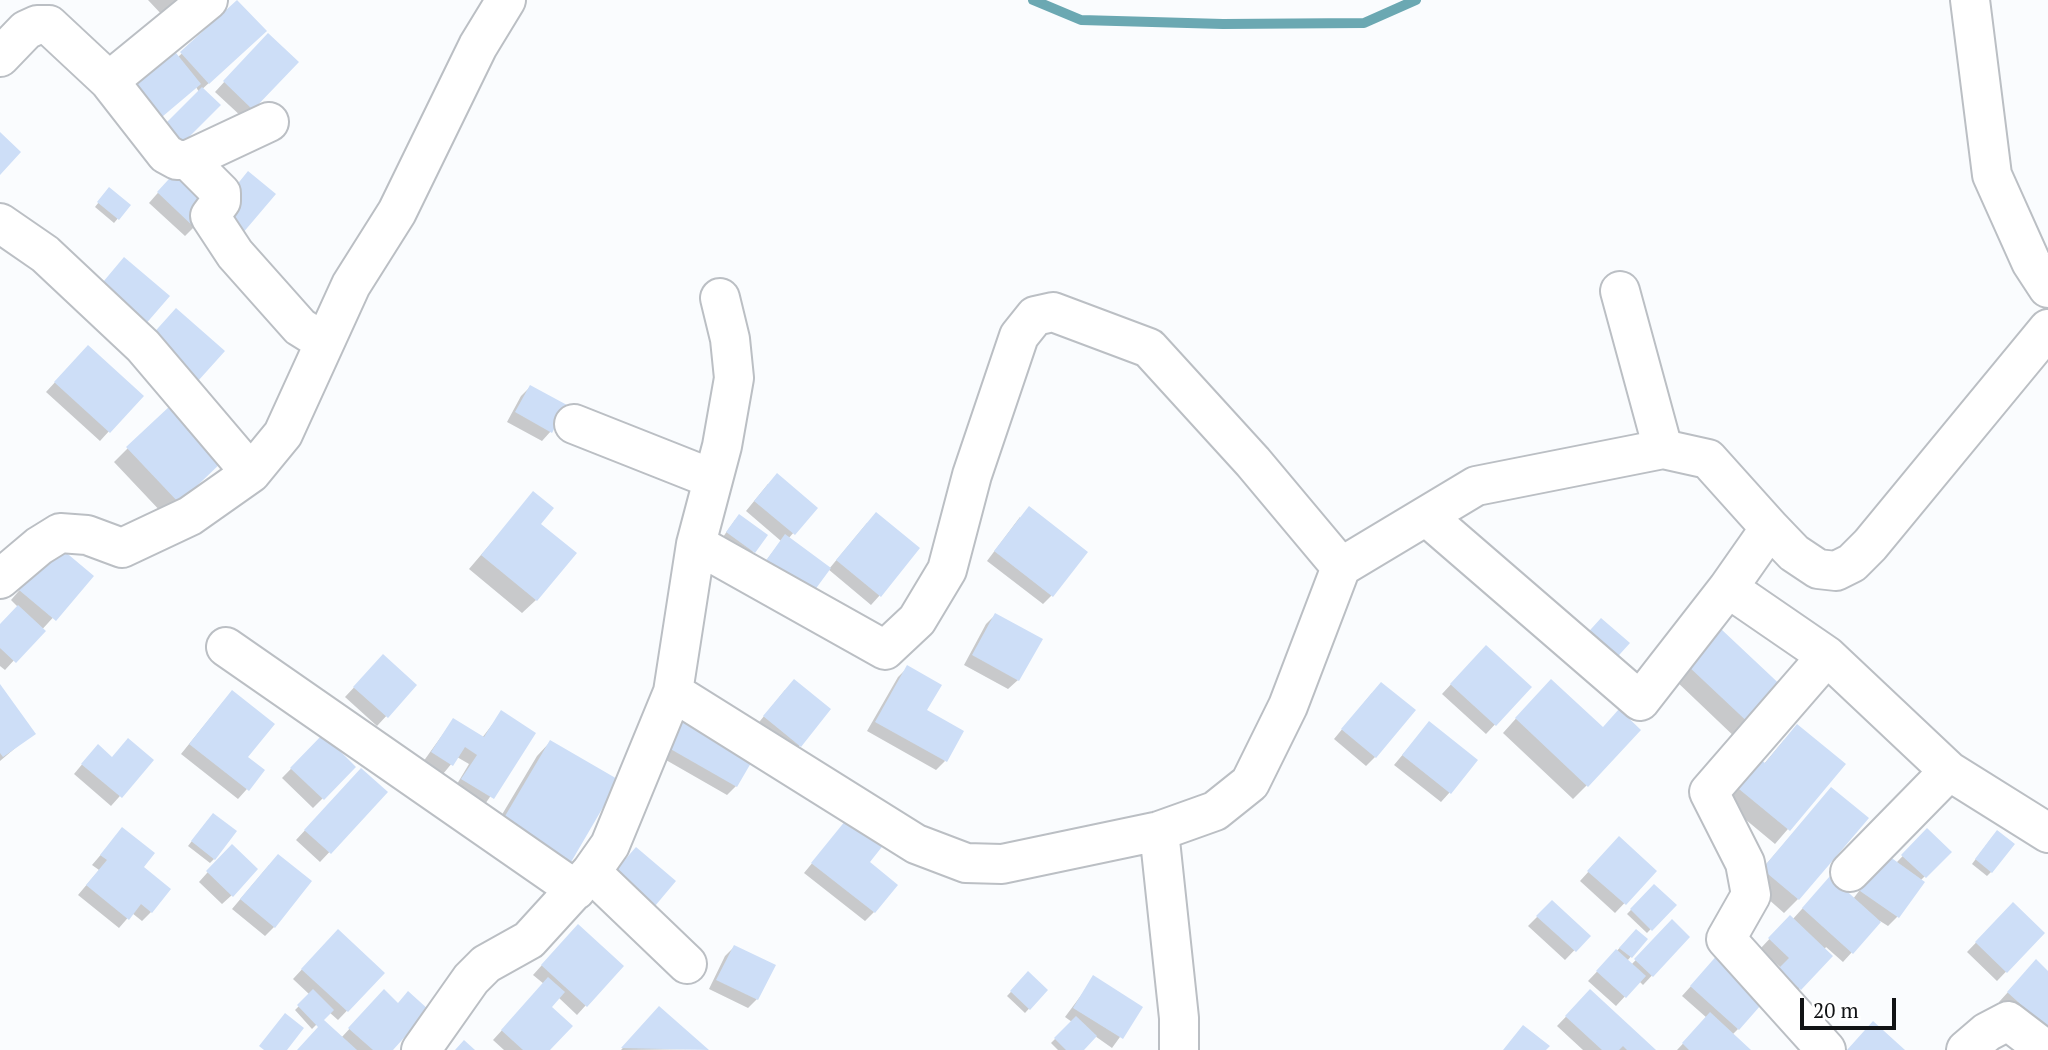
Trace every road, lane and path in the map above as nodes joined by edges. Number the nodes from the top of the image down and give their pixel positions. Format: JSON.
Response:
{"nodes":[{"id":1,"x":208,"y":0,"type":"edge"},
{"id":2,"x":506,"y":0,"type":"edge"},
{"id":3,"x":1970,"y":0,"type":"edge"},
{"id":4,"x":0,"y":57,"type":"edge"},
{"id":5,"x":109,"y":81,"type":"junction"},
{"id":6,"x":269,"y":122,"type":"dead end"},
{"id":7,"x":188,"y":160,"type":"junction"},
{"id":8,"x":0,"y":223,"type":"edge"},
{"id":9,"x":2048,"y":288,"type":"edge"},
{"id":10,"x":1620,"y":291,"type":"dead end"},
{"id":11,"x":720,"y":298,"type":"dead end"},
{"id":12,"x":2048,"y":329,"type":"edge"},
{"id":13,"x":324,"y":342,"type":"junction"},
{"id":14,"x":574,"y":424,"type":"dead end"},
{"id":15,"x":1663,"y":449,"type":"junction"},
{"id":16,"x":251,"y":473,"type":"junction"},
{"id":17,"x":713,"y":479,"type":"junction"},
{"id":18,"x":1426,"y":516,"type":"junction"},
{"id":19,"x":1770,"y":527,"type":"junction"},
{"id":20,"x":696,"y":544,"type":"junction"},
{"id":21,"x":1341,"y":567,"type":"junction"},
{"id":22,"x":0,"y":579,"type":"edge"},
{"id":23,"x":1728,"y":588,"type":"junction"},
{"id":24,"x":226,"y":647,"type":"dead end"},
{"id":25,"x":1827,"y":656,"type":"junction"},
{"id":26,"x":673,"y":692,"type":"junction"},
{"id":27,"x":1949,"y":771,"type":"junction"},
{"id":28,"x":1159,"y":831,"type":"junction"},
{"id":29,"x":2048,"y":833,"type":"edge"},
{"id":30,"x":1850,"y":872,"type":"dead end"},
{"id":31,"x":583,"y":881,"type":"junction"},
{"id":32,"x":687,"y":964,"type":"dead end"},
{"id":33,"x":421,"y":1050,"type":"edge"},
{"id":34,"x":1179,"y":1050,"type":"edge"},
{"id":35,"x":1825,"y":1050,"type":"edge"},
{"id":36,"x":1966,"y":1050,"type":"edge"},
{"id":37,"x":2046,"y":1050,"type":"edge"}],
"edges":[{"from":1,"to":5,"type":"street"},
{"from":2,"to":13,"type":"street"},
{"from":3,"to":9,"type":"street"},
{"from":4,"to":5,"type":"street"},
{"from":5,"to":7,"type":"street"},
{"from":6,"to":7,"type":"street"},
{"from":7,"to":13,"type":"street"},
{"from":8,"to":16,"type":"street"},
{"from":10,"to":15,"type":"street"},
{"from":11,"to":17,"type":"street"},
{"from":12,"to":19,"type":"street"},
{"from":13,"to":16,"type":"street"},
{"from":14,"to":17,"type":"street"},
{"from":15,"to":18,"type":"street"},
{"from":15,"to":19,"type":"street"},
{"from":16,"to":22,"type":"street"},
{"from":17,"to":20,"type":"street"},
{"from":18,"to":21,"type":"street"},
{"from":18,"to":23,"type":"street"},
{"from":19,"to":23,"type":"street"},
{"from":20,"to":21,"type":"street"},
{"from":20,"to":26,"type":"street"},
{"from":21,"to":28,"type":"street"},
{"from":23,"to":25,"type":"street"},
{"from":24,"to":31,"type":"street"},
{"from":25,"to":27,"type":"street"},
{"from":25,"to":35,"type":"street"},
{"from":26,"to":28,"type":"street"},
{"from":26,"to":31,"type":"street"},
{"from":27,"to":29,"type":"street"},
{"from":27,"to":30,"type":"street"},
{"from":28,"to":34,"type":"street"},
{"from":31,"to":32,"type":"street"},
{"from":31,"to":33,"type":"street"},
{"from":36,"to":37,"type":"street"}]}
